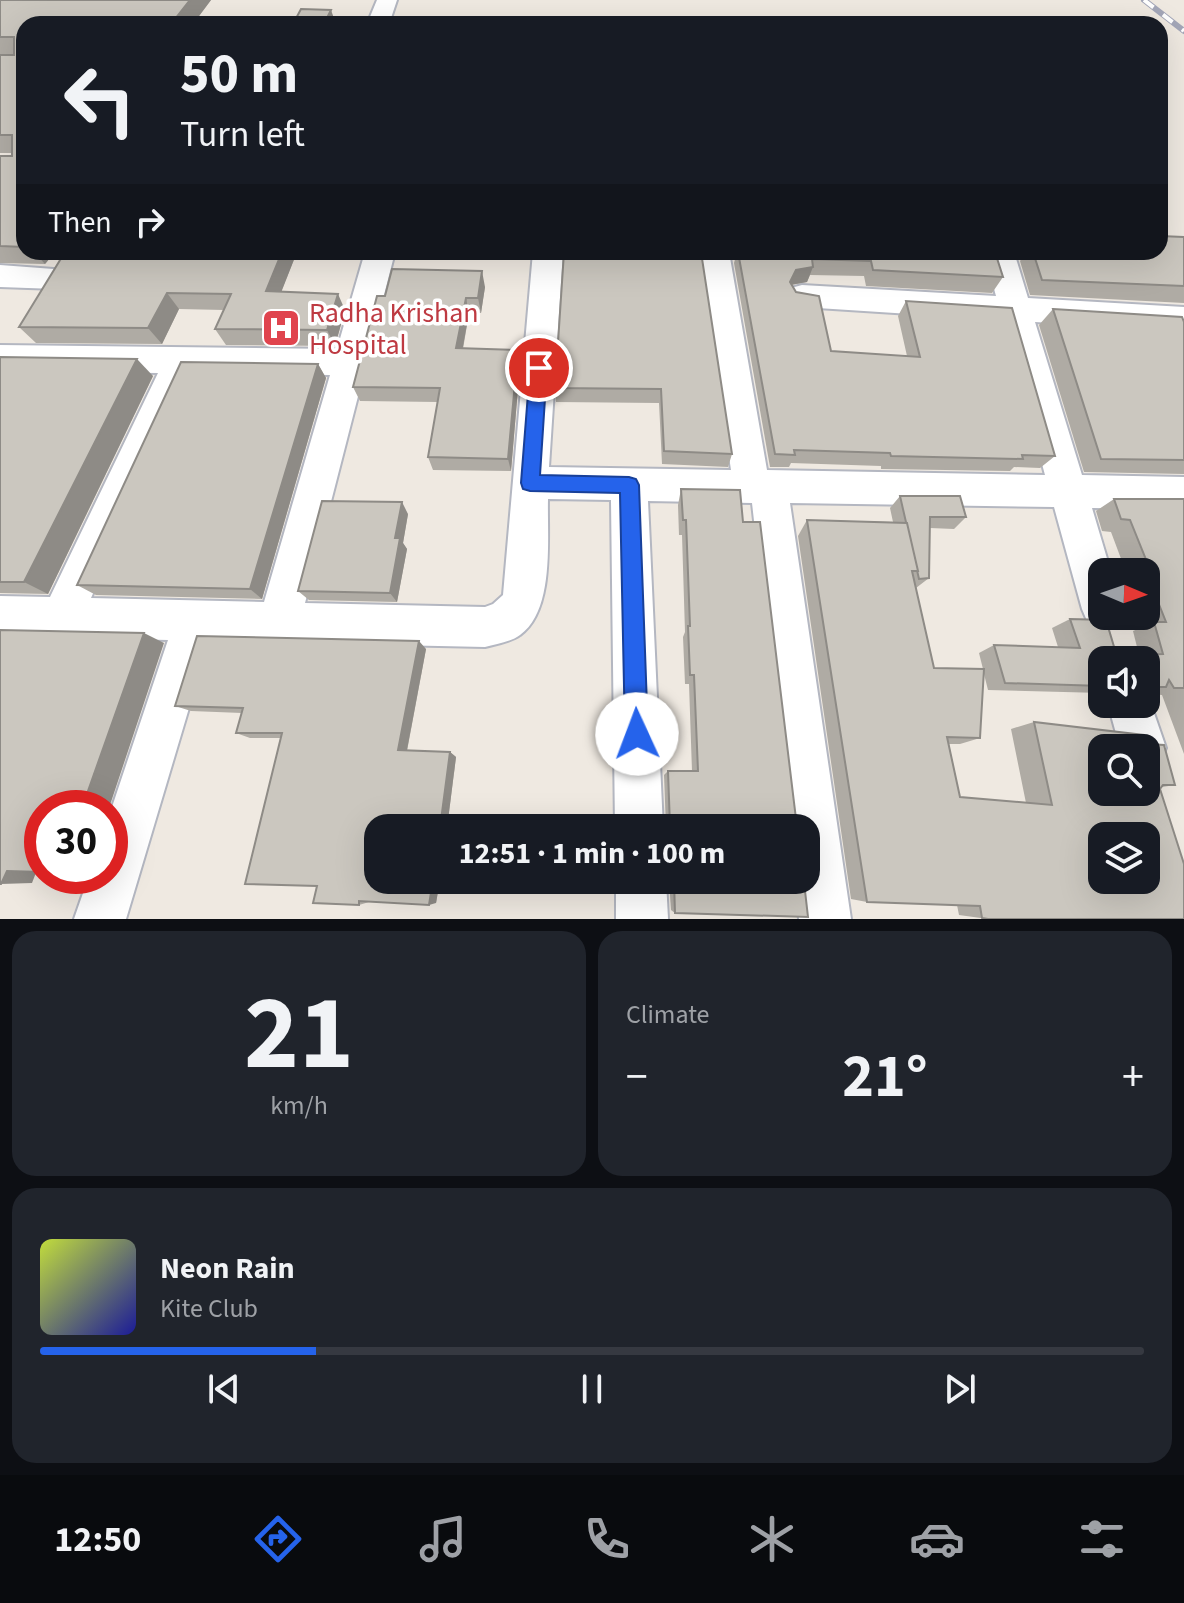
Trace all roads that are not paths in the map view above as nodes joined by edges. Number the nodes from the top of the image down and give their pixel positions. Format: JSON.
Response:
{"nodes":[{"id":1,"x":378,"y":260,"type":"edge"},
{"id":2,"x":547,"y":260,"type":"edge"},
{"id":3,"x":716,"y":260,"type":"edge"},
{"id":4,"x":1001,"y":260,"type":"edge"},
{"id":5,"x":64,"y":265,"type":"edge"},
{"id":6,"x":0,"y":276,"type":"edge"},
{"id":7,"x":802,"y":296,"type":"edge"},
{"id":8,"x":40,"y":304,"type":"edge"},
{"id":9,"x":1016,"y":307,"type":"junction"},
{"id":10,"x":1184,"y":319,"type":"edge"},
{"id":11,"x":10,"y":349,"type":"edge"},
{"id":12,"x":180,"y":360,"type":"junction"},
{"id":13,"x":350,"y":362,"type":"junction"},
{"id":14,"x":530,"y":483,"type":"junction"},
{"id":15,"x":629,"y":485,"type":"junction"},
{"id":16,"x":761,"y":487,"type":"junction"},
{"id":17,"x":1067,"y":490,"type":"junction"},
{"id":18,"x":1184,"y":493,"type":"edge"},
{"id":19,"x":1088,"y":562,"type":"edge"},
{"id":20,"x":0,"y":616,"type":"edge"},
{"id":21,"x":62,"y":617,"type":"junction"},
{"id":22,"x":195,"y":620,"type":"junction"},
{"id":23,"x":279,"y":622,"type":"junction"},
{"id":24,"x":639,"y":814,"type":"edge"},
{"id":25,"x":641,"y":894,"type":"edge"},
{"id":26,"x":100,"y":919,"type":"edge"},
{"id":27,"x":642,"y":919,"type":"edge"},
{"id":28,"x":825,"y":919,"type":"edge"}],
"edges":[{"from":1,"to":13,"type":"street"},
{"from":2,"to":14,"type":"street"},
{"from":3,"to":16,"type":"street"},
{"from":4,"to":9,"type":"street"},
{"from":5,"to":6,"type":"street"},
{"from":5,"to":8,"type":"street"},
{"from":7,"to":9,"type":"street"},
{"from":9,"to":10,"type":"street"},
{"from":9,"to":17,"type":"street"},
{"from":11,"to":12,"type":"street"},
{"from":12,"to":13,"type":"street"},
{"from":12,"to":21,"type":"street"},
{"from":13,"to":23,"type":"street"},
{"from":14,"to":15,"type":"street"},
{"from":14,"to":23,"type":"street"},
{"from":15,"to":16,"type":"street"},
{"from":15,"to":24,"type":"street"},
{"from":16,"to":17,"type":"street"},
{"from":16,"to":28,"type":"street"},
{"from":17,"to":18,"type":"street"},
{"from":17,"to":19,"type":"street"},
{"from":20,"to":21,"type":"street"},
{"from":21,"to":22,"type":"street"},
{"from":22,"to":23,"type":"street"},
{"from":22,"to":26,"type":"street"},
{"from":25,"to":27,"type":"street"}]}
